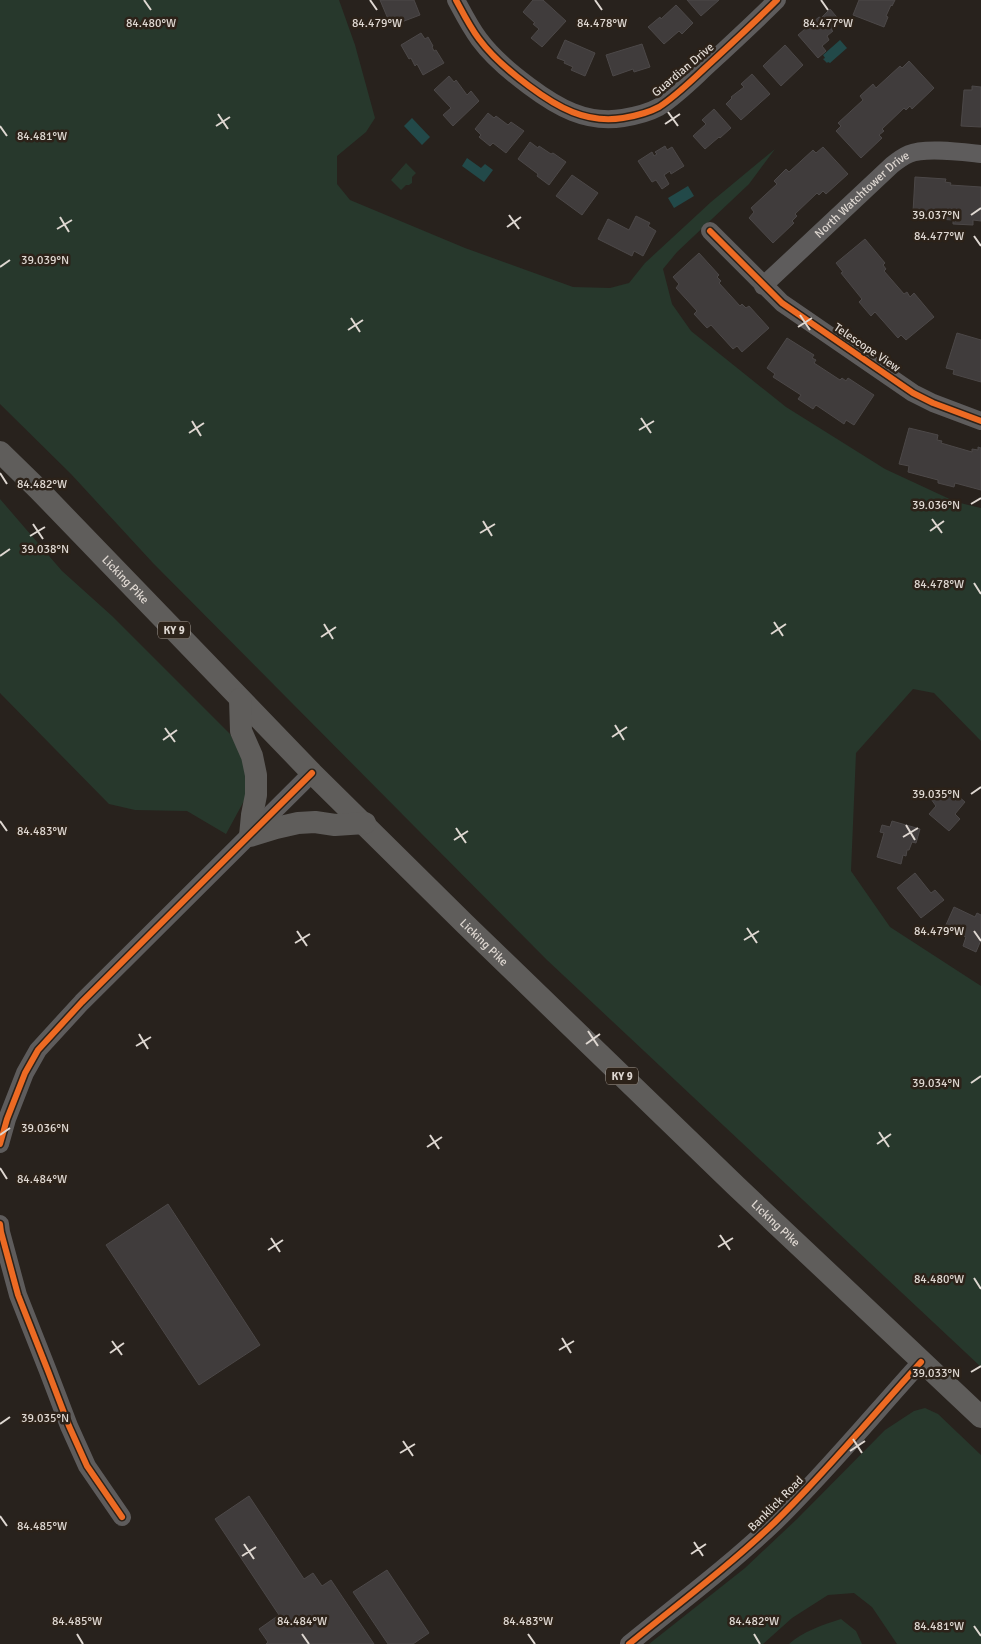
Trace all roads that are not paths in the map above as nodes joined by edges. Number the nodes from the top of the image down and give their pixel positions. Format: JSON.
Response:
{"nodes":[{"id":1,"x":456,"y":0,"type":"edge"},
{"id":2,"x":778,"y":0,"type":"edge"},
{"id":3,"x":981,"y":154,"type":"edge"},
{"id":4,"x":710,"y":231,"type":"dead end"},
{"id":5,"x":763,"y":286,"type":"junction"},
{"id":6,"x":981,"y":420,"type":"edge"},
{"id":7,"x":0,"y":452,"type":"edge"},
{"id":8,"x":240,"y":699,"type":"junction"},
{"id":9,"x":312,"y":773,"type":"junction"},
{"id":10,"x":364,"y":824,"type":"junction"},
{"id":11,"x":250,"y":836,"type":"junction"},
{"id":12,"x":0,"y":1144,"type":"edge"},
{"id":13,"x":0,"y":1224,"type":"edge"},
{"id":14,"x":922,"y":1362,"type":"junction"},
{"id":15,"x":981,"y":1417,"type":"edge"},
{"id":16,"x":122,"y":1517,"type":"dead end"},
{"id":17,"x":629,"y":1644,"type":"edge"}],
"edges":[{"from":1,"to":2,"type":"street","name":"Guardian Drive"},
{"from":3,"to":5,"type":"street","name":"North Watchtower Drive"},
{"from":4,"to":5,"type":"street","name":"Telescope View"},
{"from":5,"to":6,"type":"street","name":"Telescope View"},
{"from":7,"to":8,"type":"main road","name":"Licking Pike","number":"KY 9"},
{"from":8,"to":9,"type":"main road","name":"Licking Pike","number":"KY 9"},
{"from":8,"to":11,"type":"main road"},
{"from":9,"to":10,"type":"main road","name":"Licking Pike","number":"KY 9"},
{"from":9,"to":11,"type":"street"},
{"from":10,"to":11,"type":"main road"},
{"from":10,"to":14,"type":"main road","name":"Licking Pike","number":"KY 9"},
{"from":11,"to":12,"type":"street"},
{"from":13,"to":16,"type":"street"},
{"from":14,"to":15,"type":"main road","name":"Licking Pike","number":"KY 9"},
{"from":14,"to":17,"type":"street","name":"Banklick Road"}]}
